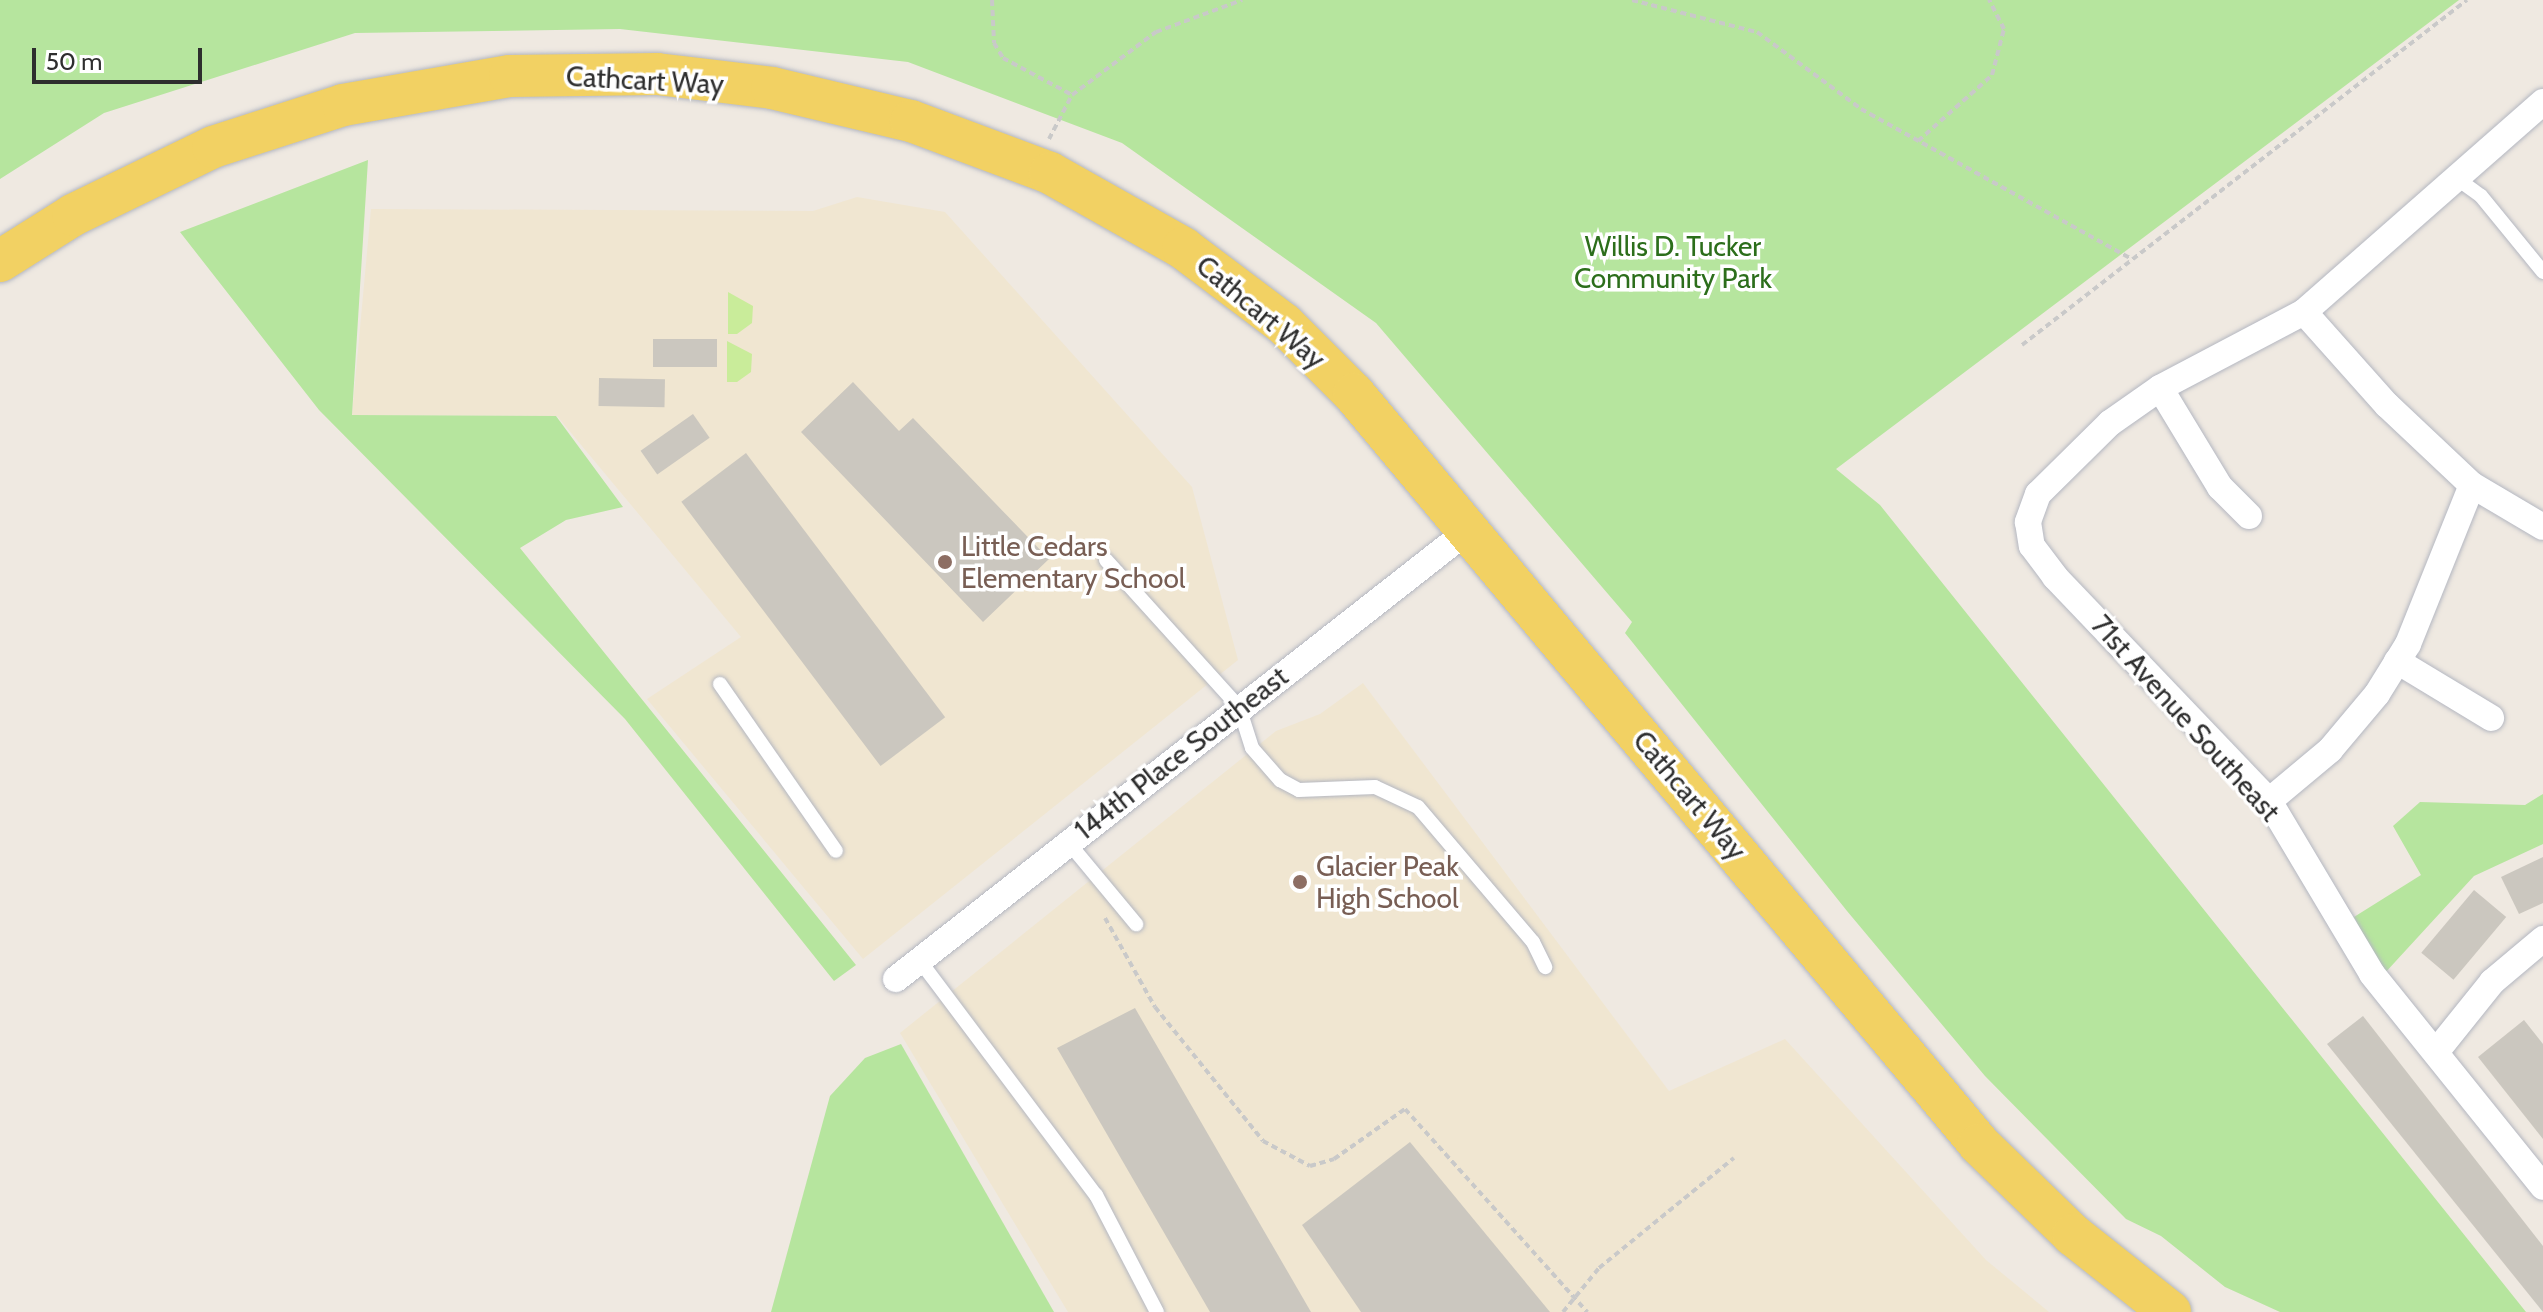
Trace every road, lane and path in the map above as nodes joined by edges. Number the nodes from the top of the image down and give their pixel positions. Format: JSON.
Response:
{"nodes":[{"id":1,"x":992,"y":0,"type":"edge"},
{"id":2,"x":1242,"y":0,"type":"edge"},
{"id":3,"x":1632,"y":0,"type":"edge"},
{"id":4,"x":1989,"y":0,"type":"edge"},
{"id":5,"x":2467,"y":0,"type":"edge"},
{"id":6,"x":1072,"y":95,"type":"junction"},
{"id":7,"x":2543,"y":102,"type":"edge"},
{"id":8,"x":1918,"y":141,"type":"junction"},
{"id":9,"x":1034,"y":167,"type":"junction"},
{"id":10,"x":2459,"y":180,"type":"junction"},
{"id":11,"x":2130,"y":258,"type":"junction"},
{"id":12,"x":0,"y":261,"type":"edge"},
{"id":13,"x":2543,"y":272,"type":"edge"},
{"id":14,"x":2304,"y":312,"type":"junction"},
{"id":15,"x":2022,"y":345,"type":"dead end"},
{"id":16,"x":2160,"y":388,"type":"junction"},
{"id":17,"x":2472,"y":485,"type":"junction"},
{"id":18,"x":2249,"y":516,"type":"dead end"},
{"id":19,"x":2543,"y":527,"type":"edge"},
{"id":20,"x":1470,"y":529,"type":"junction"},
{"id":21,"x":1106,"y":560,"type":"dead end"},
{"id":22,"x":2397,"y":661,"type":"junction"},
{"id":23,"x":720,"y":684,"type":"dead end"},
{"id":24,"x":1239,"y":707,"type":"junction"},
{"id":25,"x":2491,"y":718,"type":"dead end"},
{"id":26,"x":2269,"y":801,"type":"junction"},
{"id":27,"x":1068,"y":842,"type":"junction"},
{"id":28,"x":836,"y":851,"type":"dead end"},
{"id":29,"x":1092,"y":871,"type":"junction"},
{"id":30,"x":1136,"y":924,"type":"dead end"},
{"id":31,"x":2543,"y":939,"type":"edge"},
{"id":32,"x":920,"y":961,"type":"junction"},
{"id":33,"x":1545,"y":967,"type":"dead end"},
{"id":34,"x":896,"y":979,"type":"dead end"},
{"id":35,"x":2436,"y":1052,"type":"junction"},
{"id":36,"x":1734,"y":1158,"type":"dead end"},
{"id":37,"x":2543,"y":1187,"type":"edge"},
{"id":38,"x":1577,"y":1300,"type":"junction"},
{"id":39,"x":1157,"y":1312,"type":"edge"},
{"id":40,"x":1563,"y":1312,"type":"edge"},
{"id":41,"x":1587,"y":1312,"type":"edge"},
{"id":42,"x":2170,"y":1312,"type":"edge"}],
"edges":[{"from":1,"to":6,"type":"path"},
{"from":2,"to":6,"type":"path"},
{"from":3,"to":8,"type":"path"},
{"from":4,"to":8,"type":"path"},
{"from":5,"to":11,"type":"path"},
{"from":6,"to":9,"type":"path"},
{"from":7,"to":10,"type":"street"},
{"from":8,"to":11,"type":"path"},
{"from":9,"to":12,"type":"main road","name":"Cathcart Way"},
{"from":9,"to":20,"type":"main road","name":"Cathcart Way"},
{"from":10,"to":13,"type":"lane"},
{"from":10,"to":14,"type":"street"},
{"from":11,"to":15,"type":"path"},
{"from":14,"to":16,"type":"street"},
{"from":14,"to":17,"type":"street"},
{"from":16,"to":18,"type":"street"},
{"from":16,"to":26,"type":"street","name":"71st Avenue Southeast"},
{"from":17,"to":19,"type":"street"},
{"from":17,"to":22,"type":"street"},
{"from":20,"to":24,"type":"street","name":"144th Place Southeast"},
{"from":20,"to":42,"type":"main road","name":"Cathcart Way"},
{"from":21,"to":24,"type":"lane"},
{"from":22,"to":25,"type":"street"},
{"from":22,"to":26,"type":"street"},
{"from":23,"to":28,"type":"lane"},
{"from":24,"to":27,"type":"street","name":"144th Place Southeast"},
{"from":24,"to":33,"type":"lane"},
{"from":26,"to":35,"type":"street","name":"71st Avenue Southeast"},
{"from":27,"to":29,"type":"lane"},
{"from":27,"to":32,"type":"street","name":"144th Place Southeast"},
{"from":29,"to":30,"type":"lane"},
{"from":29,"to":38,"type":"path"},
{"from":31,"to":35,"type":"street"},
{"from":32,"to":34,"type":"street","name":"144th Place Southeast"},
{"from":32,"to":39,"type":"lane"},
{"from":35,"to":37,"type":"street","name":"71st Avenue Southeast"},
{"from":36,"to":38,"type":"path"},
{"from":38,"to":40,"type":"path"},
{"from":38,"to":41,"type":"path"}]}
